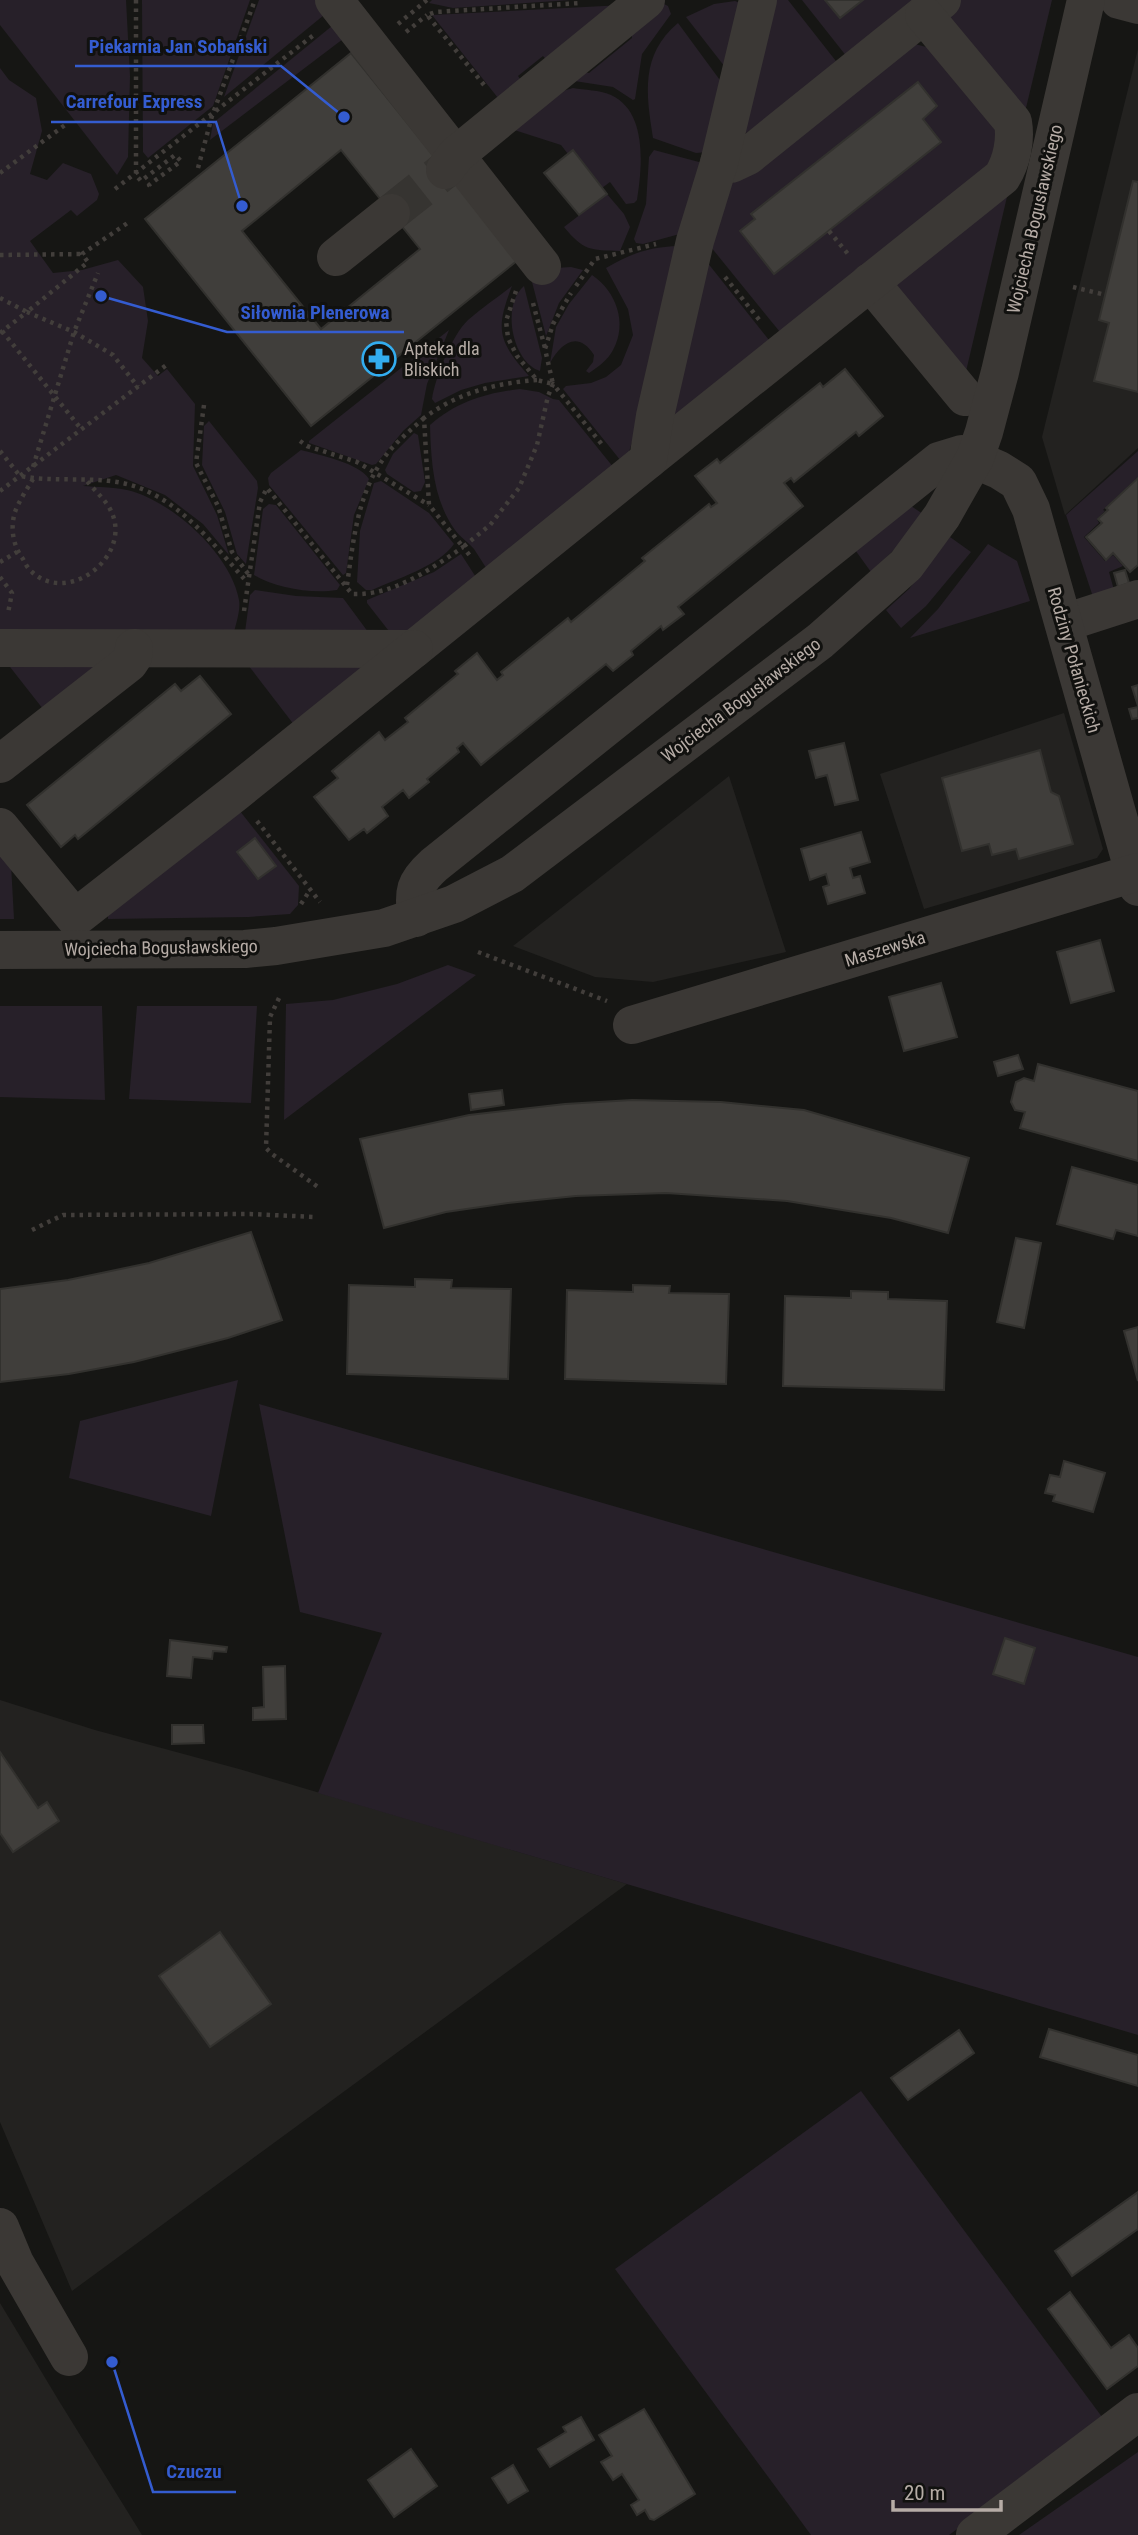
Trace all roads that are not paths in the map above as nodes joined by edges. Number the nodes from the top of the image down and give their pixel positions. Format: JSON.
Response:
{"nodes":[{"id":1,"x":646,"y":0,"type":"edge"},
{"id":2,"x":758,"y":0,"type":"edge"},
{"id":3,"x":1086,"y":0,"type":"edge"},
{"id":4,"x":1119,"y":0,"type":"edge"},
{"id":5,"x":337,"y":3,"type":"edge"},
{"id":6,"x":1138,"y":5,"type":"edge"},
{"id":7,"x":933,"y":7,"type":"edge"},
{"id":8,"x":1030,"y":155,"type":"junction"},
{"id":9,"x":451,"y":162,"type":"junction"},
{"id":10,"x":719,"y":163,"type":"junction"},
{"id":11,"x":391,"y":213,"type":"tunnel mouth"},
{"id":12,"x":336,"y":257,"type":"dead end"},
{"id":13,"x":530,"y":280,"type":"road end"},
{"id":14,"x":870,"y":282,"type":"junction"},
{"id":15,"x":965,"y":397,"type":"dead end"},
{"id":16,"x":975,"y":458,"type":"junction"},
{"id":17,"x":648,"y":460,"type":"junction"},
{"id":18,"x":1138,"y":599,"type":"edge"},
{"id":19,"x":1080,"y":617,"type":"junction"},
{"id":20,"x":0,"y":648,"type":"edge"},
{"id":21,"x":134,"y":648,"type":"junction"},
{"id":22,"x":414,"y":649,"type":"junction"},
{"id":23,"x":0,"y":764,"type":"edge"},
{"id":24,"x":0,"y":827,"type":"edge"},
{"id":25,"x":1137,"y":878,"type":"edge"},
{"id":26,"x":416,"y":918,"type":"junction"},
{"id":27,"x":76,"y":934,"type":"junction"},
{"id":28,"x":0,"y":950,"type":"edge"},
{"id":29,"x":620,"y":1013,"type":"road end"},
{"id":30,"x":0,"y":2227,"type":"edge"},
{"id":31,"x":69,"y":2357,"type":"dead end"},
{"id":32,"x":1138,"y":2412,"type":"edge"},
{"id":33,"x":975,"y":2535,"type":"edge"}],
"edges":[{"from":1,"to":9,"type":"street"},
{"from":2,"to":10,"type":"street"},
{"from":3,"to":8,"type":"street","name":"Wojciecha Bogusławskiego"},
{"from":4,"to":6,"type":"street"},
{"from":5,"to":9,"type":"street"},
{"from":7,"to":8,"type":"street"},
{"from":7,"to":10,"type":"street"},
{"from":8,"to":14,"type":"street"},
{"from":8,"to":16,"type":"street","name":"Wojciecha Bogusławskiego"},
{"from":9,"to":13,"type":"street"},
{"from":10,"to":17,"type":"street"},
{"from":11,"to":12,"type":"street"},
{"from":14,"to":15,"type":"street"},
{"from":14,"to":17,"type":"street"},
{"from":16,"to":19,"type":"street","name":"Rodziny Połanieckich"},
{"from":16,"to":26,"type":"street","name":"Wojciecha Bogusławskiego"},
{"from":16,"to":26,"type":"street"},
{"from":17,"to":22,"type":"street"},
{"from":18,"to":19,"type":"street"},
{"from":19,"to":25,"type":"street","name":"Rodziny Połanieckich"},
{"from":20,"to":21,"type":"street"},
{"from":21,"to":22,"type":"street"},
{"from":21,"to":23,"type":"street"},
{"from":22,"to":27,"type":"street"},
{"from":24,"to":27,"type":"street"},
{"from":25,"to":29,"type":"street","name":"Maszewska"},
{"from":26,"to":27,"type":"street","name":"Wojciecha Bogusławskiego"},
{"from":27,"to":28,"type":"street","name":"Wojciecha Bogusławskiego"},
{"from":30,"to":31,"type":"street"},
{"from":32,"to":33,"type":"street"}]}
